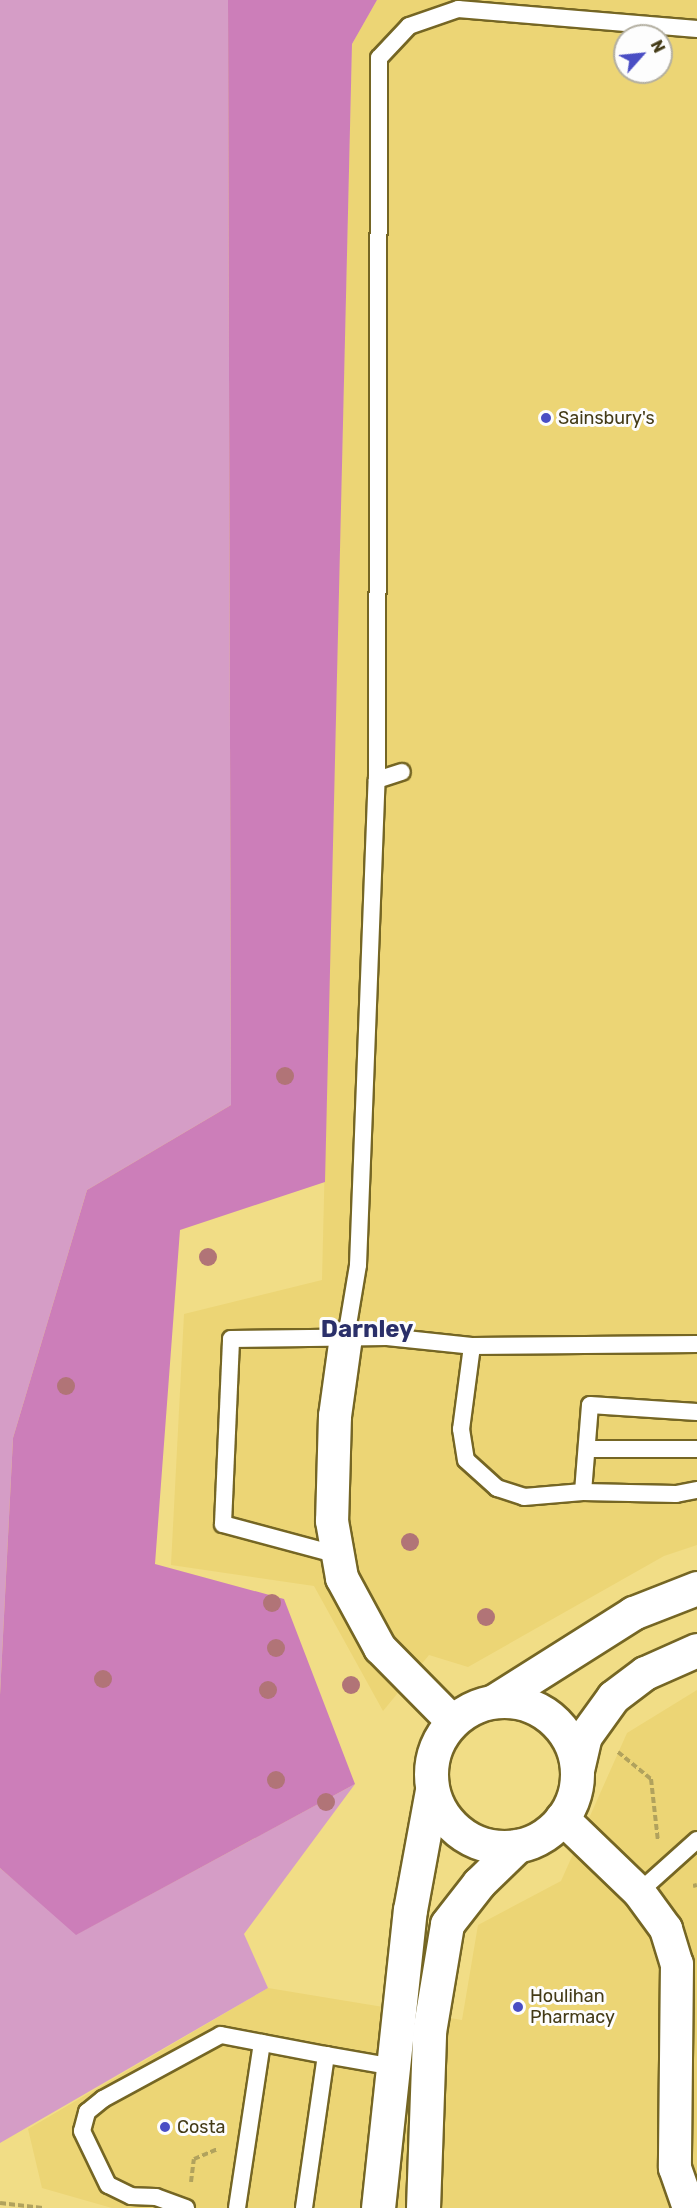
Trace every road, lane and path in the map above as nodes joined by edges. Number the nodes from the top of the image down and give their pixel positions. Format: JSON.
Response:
{"nodes":[{"id":1,"x":697,"y":29,"type":"edge"},
{"id":2,"x":402,"y":772,"type":"dead end"},
{"id":3,"x":377,"y":780,"type":"junction"},
{"id":4,"x":346,"y":1337,"type":"junction"},
{"id":5,"x":697,"y":1344,"type":"edge"},
{"id":6,"x":472,"y":1346,"type":"junction"},
{"id":7,"x":697,"y":1412,"type":"edge"},
{"id":8,"x":590,"y":1449,"type":"junction"},
{"id":9,"x":697,"y":1449,"type":"edge"},
{"id":10,"x":697,"y":1490,"type":"edge"},
{"id":11,"x":583,"y":1492,"type":"junction"},
{"id":12,"x":338,"y":1555,"type":"junction"},
{"id":13,"x":697,"y":1588,"type":"edge"},
{"id":14,"x":697,"y":1650,"type":"edge"},
{"id":15,"x":494,"y":1701,"type":"junction"},
{"id":16,"x":452,"y":1721,"type":"junction"},
{"id":17,"x":592,"y":1725,"type":"junction"},
{"id":18,"x":577,"y":1770,"type":"junction"},
{"id":19,"x":432,"y":1790,"type":"junction"},
{"id":20,"x":562,"y":1818,"type":"junction"},
{"id":21,"x":697,"y":1840,"type":"edge"},
{"id":22,"x":517,"y":1846,"type":"junction"},
{"id":23,"x":661,"y":1846,"type":"dead end"},
{"id":24,"x":639,"y":1892,"type":"junction"},
{"id":25,"x":262,"y":2043,"type":"junction"},
{"id":26,"x":326,"y":2055,"type":"junction"},
{"id":27,"x":394,"y":2067,"type":"junction"},
{"id":28,"x":427,"y":2071,"type":"junction"},
{"id":29,"x":687,"y":2093,"type":"edge"},
{"id":30,"x":247,"y":2145,"type":"junction"},
{"id":31,"x":188,"y":2200,"type":"edge"},
{"id":32,"x":0,"y":2203,"type":"edge"},
{"id":33,"x":44,"y":2208,"type":"edge"},
{"id":34,"x":237,"y":2208,"type":"edge"},
{"id":35,"x":304,"y":2208,"type":"edge"},
{"id":36,"x":378,"y":2208,"type":"edge"},
{"id":37,"x":423,"y":2208,"type":"edge"},
{"id":38,"x":689,"y":2208,"type":"edge"}],
"edges":[{"from":1,"to":3,"type":"lane"},
{"from":2,"to":3,"type":"lane"},
{"from":3,"to":4,"type":"lane"},
{"from":4,"to":6,"type":"lane"},
{"from":4,"to":12,"type":"street"},
{"from":4,"to":12,"type":"lane"},
{"from":5,"to":6,"type":"lane"},
{"from":6,"to":11,"type":"lane"},
{"from":7,"to":8,"type":"lane"},
{"from":8,"to":9,"type":"lane"},
{"from":8,"to":11,"type":"lane"},
{"from":10,"to":11,"type":"lane"},
{"from":12,"to":16,"type":"street"},
{"from":13,"to":15,"type":"street"},
{"from":14,"to":17,"type":"street"},
{"from":15,"to":16,"type":"street"},
{"from":15,"to":18,"type":"street"},
{"from":16,"to":19,"type":"street"},
{"from":17,"to":18,"type":"street"},
{"from":17,"to":23,"type":"path"},
{"from":18,"to":20,"type":"street"},
{"from":19,"to":22,"type":"street"},
{"from":19,"to":27,"type":"street"},
{"from":20,"to":22,"type":"street"},
{"from":20,"to":24,"type":"street"},
{"from":21,"to":24,"type":"lane"},
{"from":22,"to":28,"type":"street"},
{"from":24,"to":29,"type":"street"},
{"from":25,"to":26,"type":"lane"},
{"from":25,"to":30,"type":"lane"},
{"from":25,"to":31,"type":"lane"},
{"from":26,"to":27,"type":"lane"},
{"from":26,"to":35,"type":"lane"},
{"from":27,"to":28,"type":"lane"},
{"from":27,"to":36,"type":"street"},
{"from":28,"to":37,"type":"street"},
{"from":29,"to":38,"type":"street"},
{"from":30,"to":31,"type":"path"},
{"from":30,"to":34,"type":"lane"},
{"from":32,"to":33,"type":"path"}]}
